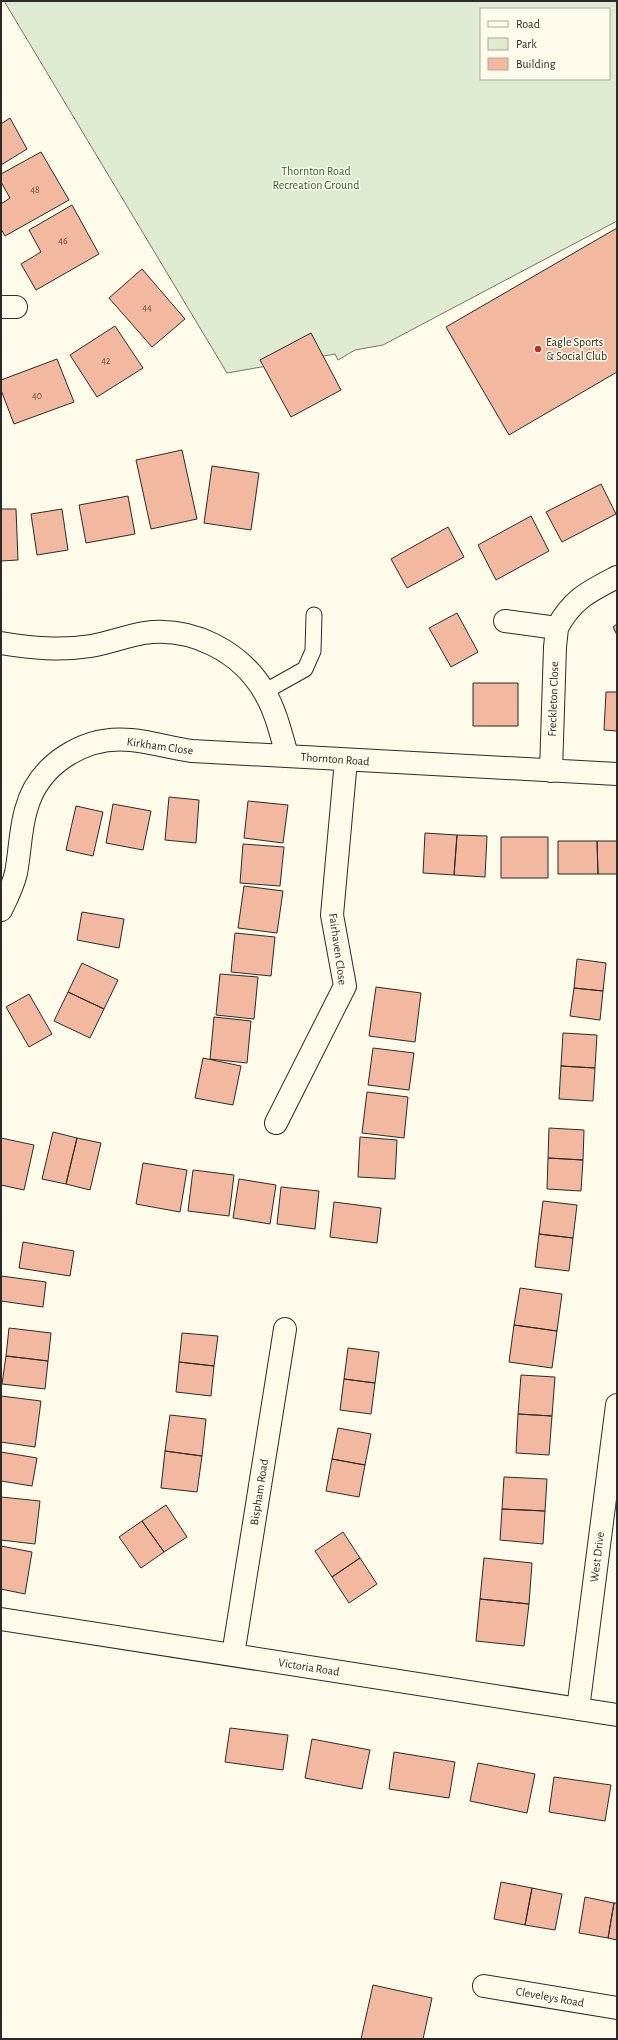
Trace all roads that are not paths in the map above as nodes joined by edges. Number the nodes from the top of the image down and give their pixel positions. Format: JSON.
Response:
{"nodes":[{"id":1,"x":617,"y":577,"type":"edge"},
{"id":2,"x":314,"y":615,"type":"dead end"},
{"id":3,"x":505,"y":621,"type":"dead end"},
{"id":4,"x":558,"y":628,"type":"junction"},
{"id":5,"x":1,"y":643,"type":"edge"},
{"id":6,"x":264,"y":692,"type":"junction"},
{"id":7,"x":287,"y":755,"type":"junction"},
{"id":8,"x":346,"y":760,"type":"junction"},
{"id":9,"x":551,"y":771,"type":"junction"},
{"id":10,"x":617,"y":774,"type":"edge"},
{"id":11,"x":1,"y":910,"type":"edge"},
{"id":12,"x":276,"y":1123,"type":"dead end"},
{"id":13,"x":285,"y":1329,"type":"dead end"},
{"id":14,"x":617,"y":1405,"type":"edge"},
{"id":15,"x":1,"y":1619,"type":"edge"},
{"id":16,"x":233,"y":1655,"type":"junction"},
{"id":17,"x":578,"y":1709,"type":"junction"},
{"id":18,"x":617,"y":1714,"type":"edge"},
{"id":19,"x":484,"y":1986,"type":"dead end"},
{"id":20,"x":617,"y":2008,"type":"edge"}],
"edges":[{"from":1,"to":4,"type":"street","name":"Freckleton Close"},
{"from":2,"to":6,"type":"lane"},
{"from":3,"to":4,"type":"street"},
{"from":4,"to":9,"type":"street","name":"Freckleton Close"},
{"from":5,"to":6,"type":"street","name":"Thornton Road"},
{"from":6,"to":7,"type":"street","name":"Thornton Road"},
{"from":7,"to":8,"type":"street","name":"Thornton Road"},
{"from":7,"to":11,"type":"street","name":"Kirkham Close"},
{"from":8,"to":9,"type":"street","name":"Thornton Road"},
{"from":8,"to":12,"type":"street","name":"Fairhaven Close"},
{"from":9,"to":10,"type":"street","name":"Thornton Road"},
{"from":13,"to":16,"type":"street","name":"Bispham Road"},
{"from":14,"to":17,"type":"street","name":"West Drive"},
{"from":15,"to":16,"type":"street","name":"Victoria Road"},
{"from":16,"to":17,"type":"street","name":"Victoria Road"},
{"from":17,"to":18,"type":"street","name":"Victoria Road"},
{"from":19,"to":20,"type":"street","name":"Cleveleys Road"}]}
